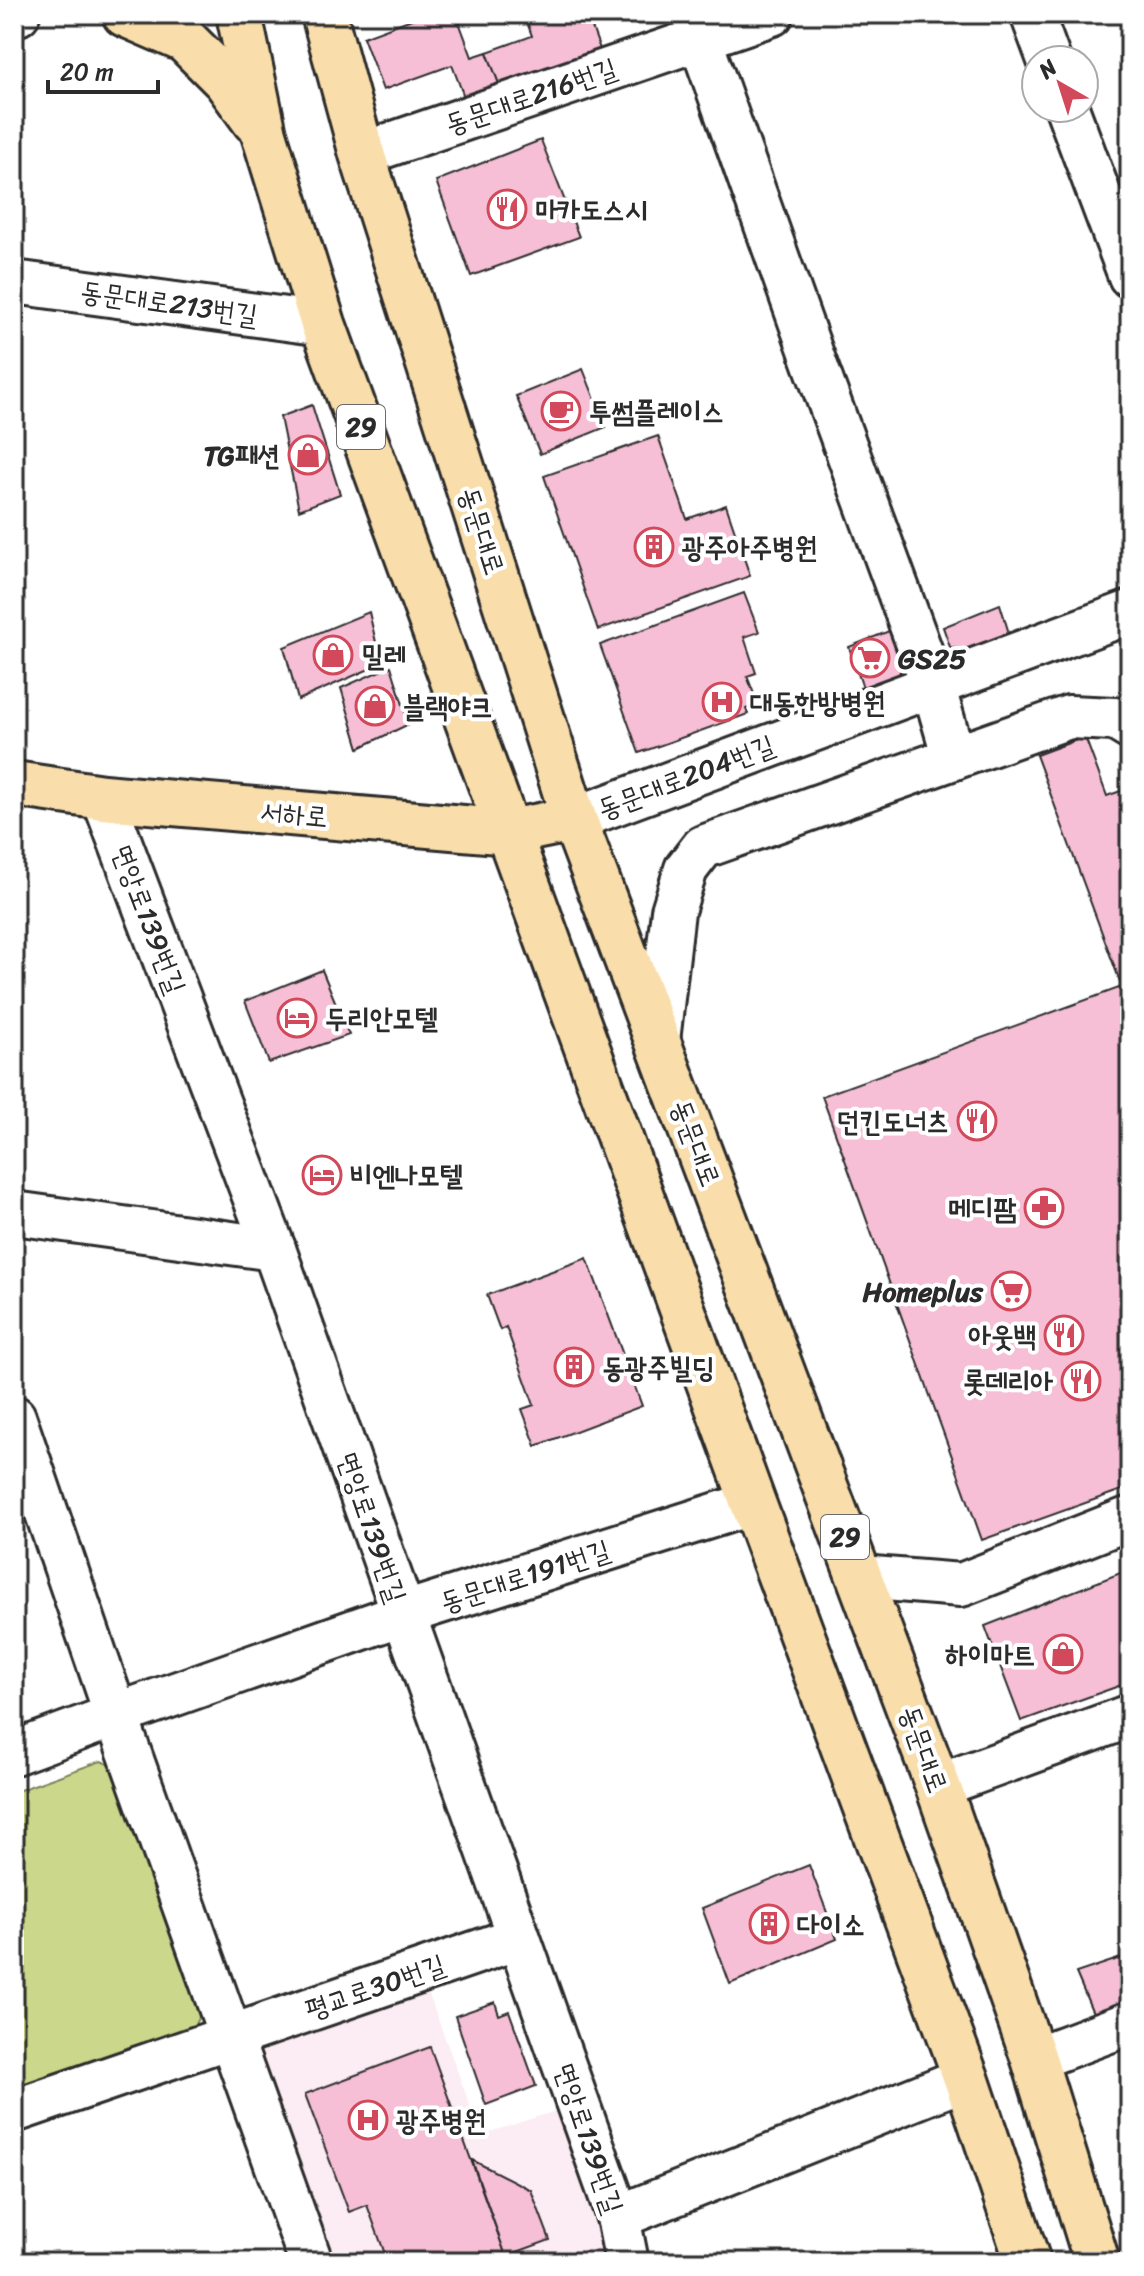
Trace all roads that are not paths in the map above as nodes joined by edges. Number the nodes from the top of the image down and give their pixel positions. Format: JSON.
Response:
{"nodes":[{"id":1,"x":125,"y":14,"type":"edge"},
{"id":2,"x":239,"y":14,"type":"edge"},
{"id":3,"x":772,"y":14,"type":"edge"},
{"id":4,"x":1032,"y":14,"type":"edge"},
{"id":5,"x":332,"y":23,"type":"edge"},
{"id":6,"x":700,"y":39,"type":"junction"},
{"id":7,"x":1043,"y":44,"type":"edge"},
{"id":8,"x":1074,"y":124,"type":"edge"},
{"id":9,"x":264,"y":134,"type":"junction"},
{"id":10,"x":362,"y":154,"type":"junction"},
{"id":11,"x":1121,"y":224,"type":"edge"},
{"id":12,"x":1130,"y":276,"type":"edge"},
{"id":13,"x":14,"y":282,"type":"edge"},
{"id":14,"x":323,"y":324,"type":"junction"},
{"id":15,"x":1130,"y":612,"type":"edge"},
{"id":16,"x":933,"y":685,"type":"junction"},
{"id":17,"x":1130,"y":702,"type":"edge"},
{"id":18,"x":1069,"y":717,"type":"junction"},
{"id":19,"x":1130,"y":728,"type":"edge"},
{"id":20,"x":954,"y":758,"type":"junction"},
{"id":21,"x":14,"y":784,"type":"edge"},
{"id":22,"x":103,"y":797,"type":"junction"},
{"id":23,"x":574,"y":819,"type":"junction"},
{"id":24,"x":510,"y":832,"type":"junction"},
{"id":25,"x":658,"y":1041,"type":"junction"},
{"id":26,"x":14,"y":1213,"type":"edge"},
{"id":27,"x":274,"y":1249,"type":"junction"},
{"id":28,"x":14,"y":1417,"type":"edge"},
{"id":29,"x":753,"y":1503,"type":"junction"},
{"id":30,"x":1130,"y":1518,"type":"edge"},
{"id":31,"x":860,"y":1577,"type":"junction"},
{"id":32,"x":402,"y":1614,"type":"junction"},
{"id":33,"x":116,"y":1715,"type":"junction"},
{"id":34,"x":1130,"y":1716,"type":"edge"},
{"id":35,"x":14,"y":1753,"type":"edge"},
{"id":36,"x":938,"y":1786,"type":"junction"},
{"id":37,"x":518,"y":1938,"type":"junction"},
{"id":38,"x":1130,"y":2023,"type":"edge"},
{"id":39,"x":232,"y":2037,"type":"junction"},
{"id":40,"x":1034,"y":2059,"type":"junction"},
{"id":41,"x":966,"y":2078,"type":"junction"},
{"id":42,"x":14,"y":2111,"type":"edge"},
{"id":43,"x":618,"y":2217,"type":"junction"},
{"id":44,"x":311,"y":2262,"type":"edge"},
{"id":45,"x":627,"y":2262,"type":"edge"},
{"id":46,"x":1028,"y":2262,"type":"edge"},
{"id":47,"x":1097,"y":2262,"type":"edge"}],
"edges":[{"from":1,"to":9,"type":"main road"},
{"from":2,"to":9,"type":"main road","number":"29"},
{"from":3,"to":6,"type":"street","name":"동문대로216번길"},
{"from":4,"to":7,"type":"street"},
{"from":5,"to":10,"type":"main road","name":"동문대로","number":"29"},
{"from":6,"to":10,"type":"street","name":"동문대로216번길"},
{"from":6,"to":16,"type":"street"},
{"from":8,"to":11,"type":"street"},
{"from":9,"to":14,"type":"main road","number":"29"},
{"from":10,"to":23,"type":"main road","name":"동문대로","number":"29"},
{"from":11,"to":12,"type":"street"},
{"from":13,"to":14,"type":"street","name":"동문대로213번길"},
{"from":14,"to":24,"type":"main road","number":"29"},
{"from":15,"to":16,"type":"street","name":"동문대로204번길"},
{"from":16,"to":20,"type":"street"},
{"from":16,"to":23,"type":"street","name":"동문대로204번길"},
{"from":17,"to":18,"type":"street"},
{"from":18,"to":19,"type":"street"},
{"from":18,"to":20,"type":"street"},
{"from":20,"to":25,"type":"street"},
{"from":21,"to":22,"type":"main road","name":"서하로"},
{"from":22,"to":24,"type":"main road","name":"서하로"},
{"from":22,"to":27,"type":"street","name":"면앙로139번길"},
{"from":23,"to":24,"type":"main road","name":"서하로"},
{"from":23,"to":25,"type":"main road","name":"동문대로","number":"29"},
{"from":24,"to":29,"type":"main road","number":"29"},
{"from":25,"to":31,"type":"main road","name":"동문대로","number":"29"},
{"from":26,"to":27,"type":"street"},
{"from":27,"to":32,"type":"street","name":"면앙로139번길"},
{"from":28,"to":33,"type":"street"},
{"from":29,"to":32,"type":"street","name":"동문대로191번길"},
{"from":29,"to":41,"type":"main road","number":"29"},
{"from":30,"to":31,"type":"street"},
{"from":31,"to":36,"type":"main road","name":"동문대로","number":"29"},
{"from":32,"to":33,"type":"street","name":"동문대로191번길"},
{"from":32,"to":37,"type":"street","name":"면앙로139번길"},
{"from":33,"to":35,"type":"street","name":"동문대로191번길"},
{"from":33,"to":39,"type":"street"},
{"from":34,"to":36,"type":"street"},
{"from":36,"to":40,"type":"main road","name":"동문대로","number":"29"},
{"from":37,"to":39,"type":"street","name":"평교로30번길"},
{"from":37,"to":43,"type":"street","name":"면앙로139번길"},
{"from":38,"to":40,"type":"street"},
{"from":39,"to":42,"type":"street","name":"평교로30번길"},
{"from":39,"to":44,"type":"street"},
{"from":40,"to":47,"type":"main road","name":"동문대로","number":"29"},
{"from":41,"to":43,"type":"street"},
{"from":41,"to":46,"type":"main road","number":"29"},
{"from":43,"to":45,"type":"street","name":"면앙로139번길"}]}
